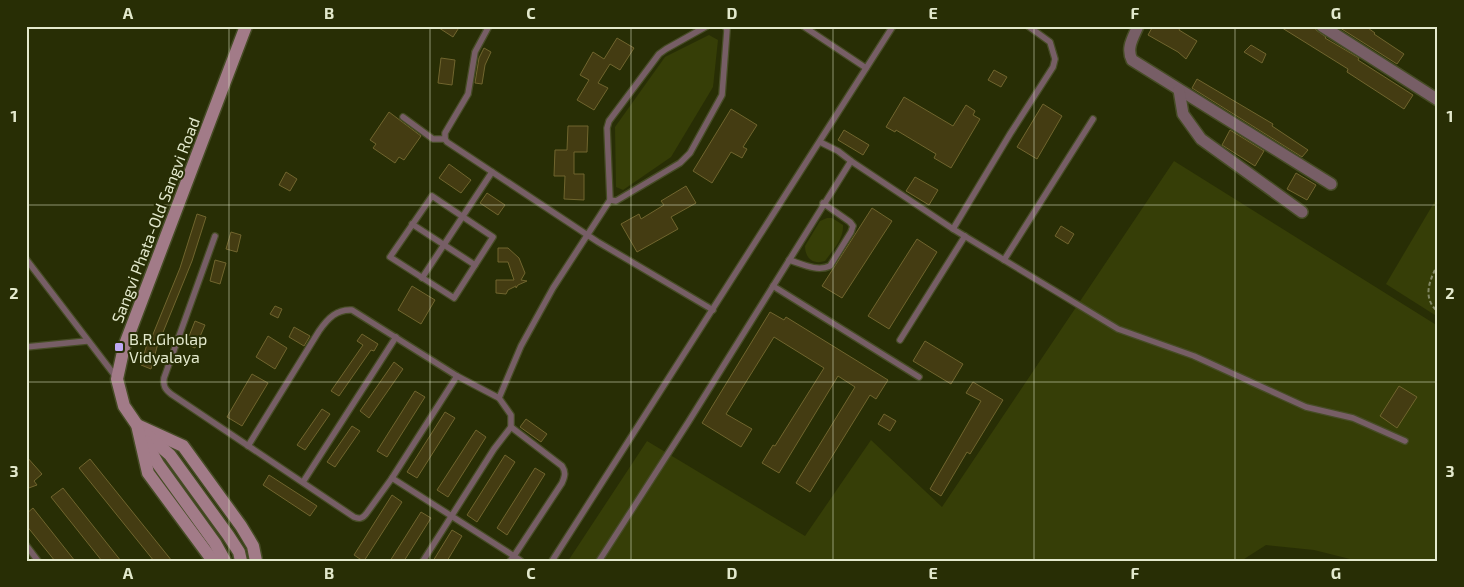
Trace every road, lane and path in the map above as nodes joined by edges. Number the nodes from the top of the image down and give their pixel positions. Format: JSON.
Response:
{"nodes":[{"id":1,"x":246,"y":26,"type":"edge"},
{"id":2,"x":489,"y":26,"type":"edge"},
{"id":3,"x":707,"y":26,"type":"edge"},
{"id":4,"x":725,"y":26,"type":"edge"},
{"id":5,"x":803,"y":26,"type":"edge"},
{"id":6,"x":893,"y":26,"type":"edge"},
{"id":7,"x":1028,"y":26,"type":"edge"},
{"id":8,"x":1138,"y":26,"type":"edge"},
{"id":9,"x":1322,"y":26,"type":"edge"},
{"id":10,"x":866,"y":68,"type":"junction"},
{"id":11,"x":1179,"y":90,"type":"junction"},
{"id":12,"x":1438,"y":100,"type":"edge"},
{"id":13,"x":403,"y":117,"type":"dead end"},
{"id":14,"x":1093,"y":119,"type":"dead end"},
{"id":15,"x":445,"y":139,"type":"junction"},
{"id":16,"x":820,"y":142,"type":"junction"},
{"id":17,"x":851,"y":161,"type":"junction"},
{"id":18,"x":492,"y":172,"type":"junction"},
{"id":19,"x":1331,"y":184,"type":"dead end"},
{"id":20,"x":610,"y":200,"type":"junction"},
{"id":21,"x":824,"y":203,"type":"junction"},
{"id":22,"x":1302,"y":212,"type":"dead end"},
{"id":23,"x":463,"y":216,"type":"junction"},
{"id":24,"x":412,"y":224,"type":"junction"},
{"id":25,"x":953,"y":229,"type":"junction"},
{"id":26,"x":588,"y":235,"type":"junction"},
{"id":27,"x":215,"y":236,"type":"dead end"},
{"id":28,"x":965,"y":236,"type":"junction"},
{"id":29,"x":443,"y":245,"type":"junction"},
{"id":30,"x":26,"y":259,"type":"edge"},
{"id":31,"x":789,"y":260,"type":"junction"},
{"id":32,"x":1004,"y":260,"type":"junction"},
{"id":33,"x":1438,"y":264,"type":"edge"},
{"id":34,"x":475,"y":265,"type":"junction"},
{"id":35,"x":422,"y":278,"type":"junction"},
{"id":36,"x":773,"y":286,"type":"junction"},
{"id":37,"x":712,"y":310,"type":"junction"},
{"id":38,"x":1438,"y":312,"type":"edge"},
{"id":39,"x":396,"y":338,"type":"junction"},
{"id":40,"x":900,"y":340,"type":"dead end"},
{"id":41,"x":87,"y":341,"type":"junction"},
{"id":42,"x":26,"y":347,"type":"edge"},
{"id":43,"x":457,"y":376,"type":"junction"},
{"id":44,"x":919,"y":377,"type":"dead end"},
{"id":45,"x":117,"y":378,"type":"junction"},
{"id":46,"x":499,"y":398,"type":"junction"},
{"id":47,"x":137,"y":426,"type":"junction"},
{"id":48,"x":511,"y":427,"type":"junction"},
{"id":49,"x":1405,"y":441,"type":"dead end"},
{"id":50,"x":248,"y":446,"type":"junction"},
{"id":51,"x":392,"y":478,"type":"junction"},
{"id":52,"x":303,"y":482,"type":"junction"},
{"id":53,"x":452,"y":516,"type":"junction"},
{"id":54,"x":26,"y":546,"type":"edge"},
{"id":55,"x":512,"y":558,"type":"edge"},
{"id":56,"x":38,"y":561,"type":"edge"},
{"id":57,"x":213,"y":561,"type":"edge"},
{"id":58,"x":225,"y":561,"type":"edge"},
{"id":59,"x":240,"y":561,"type":"edge"},
{"id":60,"x":256,"y":561,"type":"edge"},
{"id":61,"x":423,"y":561,"type":"edge"},
{"id":62,"x":521,"y":561,"type":"edge"},
{"id":63,"x":552,"y":561,"type":"edge"},
{"id":64,"x":599,"y":561,"type":"edge"}],
"edges":[{"from":1,"to":45,"type":"main road","name":"Sangvi Phata-Old Sangvi Road"},
{"from":2,"to":15,"type":"lane"},
{"from":3,"to":20,"type":"lane"},
{"from":4,"to":20,"type":"lane"},
{"from":5,"to":10,"type":"lane"},
{"from":6,"to":10,"type":"lane"},
{"from":7,"to":25,"type":"lane"},
{"from":8,"to":11,"type":"street"},
{"from":9,"to":12,"type":"street"},
{"from":10,"to":16,"type":"lane"},
{"from":11,"to":19,"type":"street"},
{"from":11,"to":22,"type":"street"},
{"from":13,"to":15,"type":"lane"},
{"from":14,"to":32,"type":"lane"},
{"from":15,"to":18,"type":"lane"},
{"from":16,"to":17,"type":"lane"},
{"from":16,"to":37,"type":"lane"},
{"from":17,"to":21,"type":"lane"},
{"from":17,"to":25,"type":"lane"},
{"from":18,"to":23,"type":"lane"},
{"from":18,"to":26,"type":"lane"},
{"from":20,"to":26,"type":"lane"},
{"from":21,"to":31,"type":"lane"},
{"from":21,"to":31,"type":"lane"},
{"from":23,"to":24,"type":"lane"},
{"from":23,"to":29,"type":"lane"},
{"from":23,"to":34,"type":"lane"},
{"from":24,"to":29,"type":"lane"},
{"from":24,"to":35,"type":"lane"},
{"from":25,"to":28,"type":"lane"},
{"from":26,"to":37,"type":"lane"},
{"from":26,"to":46,"type":"lane"},
{"from":27,"to":50,"type":"lane"},
{"from":28,"to":32,"type":"lane"},
{"from":28,"to":40,"type":"lane"},
{"from":29,"to":34,"type":"lane"},
{"from":29,"to":35,"type":"lane"},
{"from":30,"to":41,"type":"lane"},
{"from":31,"to":36,"type":"lane"},
{"from":32,"to":49,"type":"lane"},
{"from":33,"to":38,"type":"path"},
{"from":34,"to":35,"type":"lane"},
{"from":36,"to":44,"type":"lane"},
{"from":36,"to":64,"type":"lane"},
{"from":37,"to":63,"type":"lane"},
{"from":39,"to":43,"type":"lane"},
{"from":39,"to":50,"type":"lane"},
{"from":39,"to":52,"type":"lane"},
{"from":41,"to":42,"type":"lane"},
{"from":41,"to":45,"type":"lane"},
{"from":43,"to":46,"type":"lane"},
{"from":43,"to":51,"type":"lane"},
{"from":45,"to":47,"type":"main road","name":"Sangvi Phata-Old Sangvi Road"},
{"from":46,"to":48,"type":"lane"},
{"from":47,"to":57,"type":"main road","name":"Sangvi Phata-Old Sangvi Road"},
{"from":47,"to":58,"type":"main road"},
{"from":47,"to":59,"type":"main road"},
{"from":47,"to":60,"type":"main road"},
{"from":48,"to":53,"type":"lane"},
{"from":48,"to":55,"type":"lane"},
{"from":50,"to":52,"type":"lane"},
{"from":51,"to":52,"type":"lane"},
{"from":51,"to":53,"type":"lane"},
{"from":53,"to":55,"type":"lane"},
{"from":53,"to":61,"type":"lane"},
{"from":54,"to":56,"type":"lane"},
{"from":55,"to":62,"type":"lane"}]}
